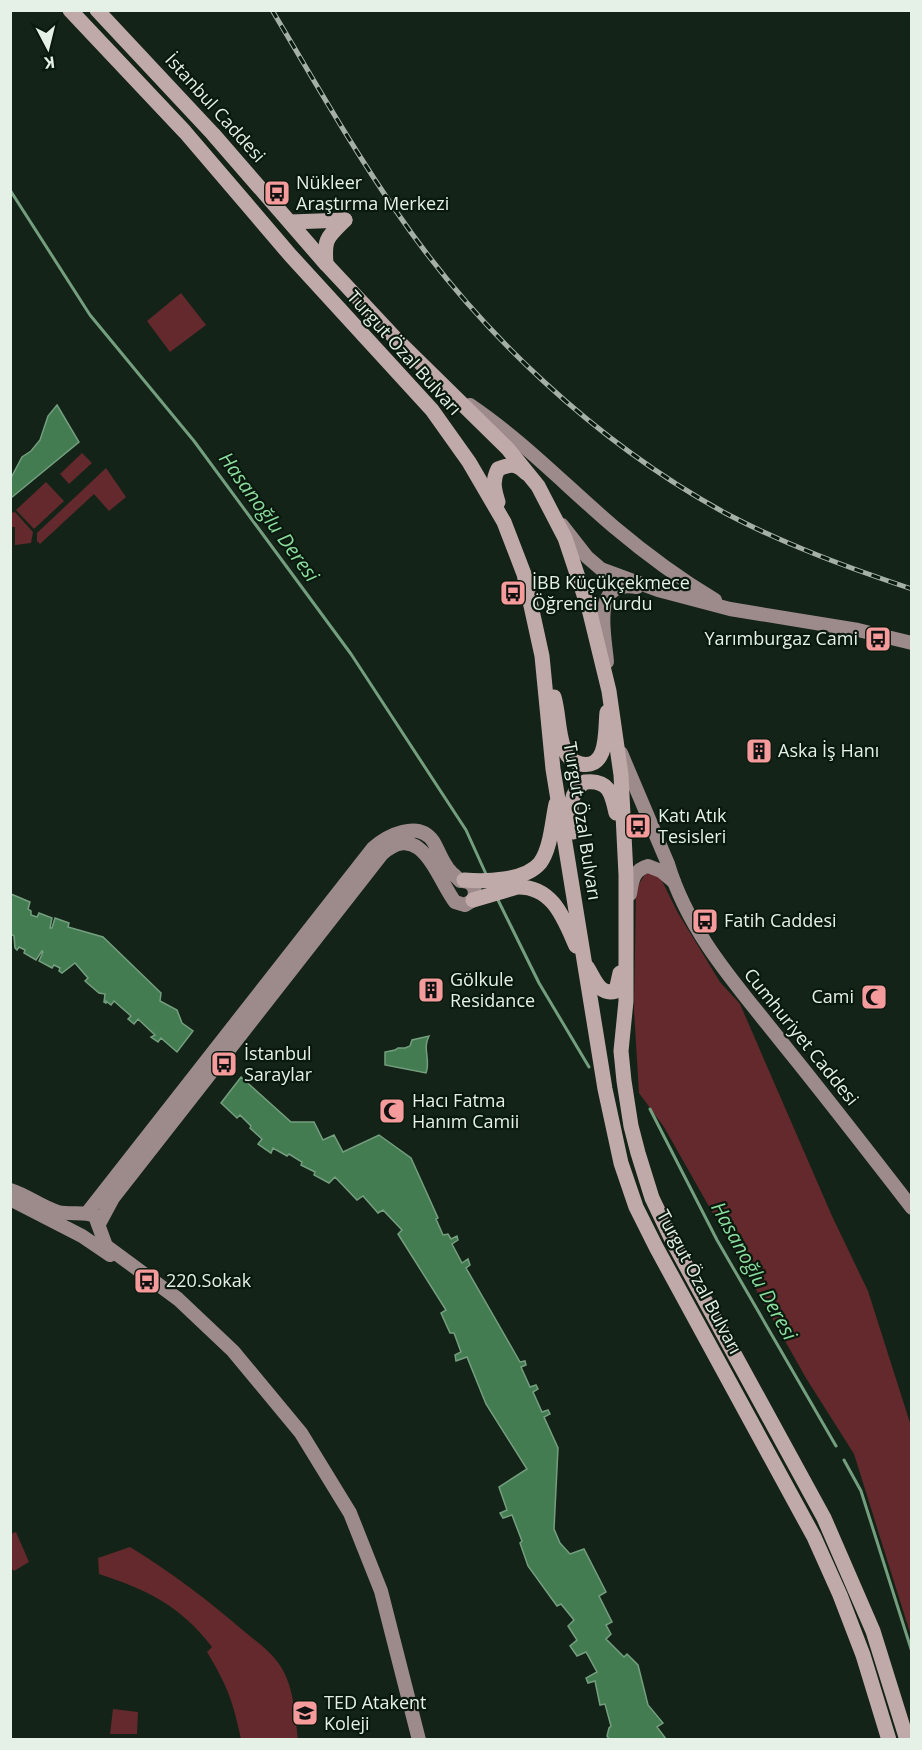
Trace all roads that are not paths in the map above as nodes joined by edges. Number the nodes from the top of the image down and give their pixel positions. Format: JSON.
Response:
{"nodes":[{"id":1,"x":70,"y":10,"type":"edge"},
{"id":2,"x":97,"y":10,"type":"edge"},
{"id":3,"x":291,"y":222,"type":"junction"},
{"id":4,"x":326,"y":264,"type":"junction"},
{"id":5,"x":449,"y":391,"type":"junction"},
{"id":6,"x":538,"y":486,"type":"junction"},
{"id":7,"x":553,"y":514,"type":"junction"},
{"id":8,"x":504,"y":522,"type":"junction"},
{"id":9,"x":658,"y":590,"type":"junction"},
{"id":10,"x":730,"y":609,"type":"junction"},
{"id":11,"x":912,"y":643,"type":"edge"},
{"id":12,"x":542,"y":656,"type":"junction"},
{"id":13,"x":609,"y":692,"type":"junction"},
{"id":14,"x":617,"y":745,"type":"junction"},
{"id":15,"x":558,"y":795,"type":"junction"},
{"id":16,"x":626,"y":876,"type":"junction"},
{"id":17,"x":462,"y":881,"type":"junction"},
{"id":18,"x":674,"y":882,"type":"junction"},
{"id":19,"x":451,"y":893,"type":"junction"},
{"id":20,"x":473,"y":900,"type":"junction"},
{"id":21,"x":626,"y":914,"type":"junction"},
{"id":22,"x":578,"y":926,"type":"junction"},
{"id":23,"x":582,"y":959,"type":"junction"},
{"id":24,"x":10,"y":1190,"type":"edge"},
{"id":25,"x":10,"y":1199,"type":"edge"},
{"id":26,"x":912,"y":1208,"type":"edge"},
{"id":27,"x":85,"y":1214,"type":"junction"},
{"id":28,"x":99,"y":1226,"type":"junction"},
{"id":29,"x":80,"y":1235,"type":"junction"},
{"id":30,"x":160,"y":1285,"type":"junction"},
{"id":31,"x":419,"y":1740,"type":"edge"},
{"id":32,"x":889,"y":1740,"type":"edge"},
{"id":33,"x":907,"y":1740,"type":"edge"}],
"edges":[{"from":1,"to":8,"type":"main road","name":"Turgut Özal Bulvarı"},
{"from":2,"to":3,"type":"main road","name":"İstanbul Caddesi"},
{"from":3,"to":4,"type":"main road","name":"İstanbul Caddesi"},
{"from":3,"to":4,"type":"main road"},
{"from":4,"to":5,"type":"main road","name":"İstanbul Caddesi"},
{"from":5,"to":6,"type":"main road","name":"Turgut Özal Bulvarı"},
{"from":5,"to":10,"type":"street"},
{"from":6,"to":7,"type":"main road","name":"Turgut Özal Bulvarı"},
{"from":6,"to":8,"type":"main road"},
{"from":7,"to":9,"type":"street"},
{"from":7,"to":13,"type":"main road","name":"Turgut Özal Bulvarı"},
{"from":8,"to":12,"type":"main road","name":"Turgut Özal Bulvarı"},
{"from":9,"to":10,"type":"street"},
{"from":9,"to":13,"type":"street"},
{"from":10,"to":11,"type":"street"},
{"from":12,"to":13,"type":"main road"},
{"from":12,"to":15,"type":"main road","name":"Turgut Özal Bulvarı"},
{"from":13,"to":14,"type":"main road","name":"Turgut Özal Bulvarı"},
{"from":14,"to":16,"type":"main road","name":"Turgut Özal Bulvarı"},
{"from":14,"to":18,"type":"street","name":"Cumhuriyet Caddesi"},
{"from":15,"to":17,"type":"main road"},
{"from":15,"to":22,"type":"main road","name":"Turgut Özal Bulvarı"},
{"from":16,"to":21,"type":"main road","name":"Turgut Özal Bulvarı"},
{"from":16,"to":22,"type":"main road"},
{"from":17,"to":19,"type":"street"},
{"from":17,"to":20,"type":"street"},
{"from":17,"to":27,"type":"street"},
{"from":18,"to":21,"type":"street"},
{"from":18,"to":26,"type":"street","name":"Cumhuriyet Caddesi"},
{"from":19,"to":20,"type":"street"},
{"from":19,"to":28,"type":"street"},
{"from":20,"to":23,"type":"main road"},
{"from":21,"to":23,"type":"main road"},
{"from":21,"to":33,"type":"main road","name":"Turgut Özal Bulvarı"},
{"from":22,"to":23,"type":"main road","name":"Turgut Özal Bulvarı"},
{"from":23,"to":32,"type":"main road","name":"Turgut Özal Bulvarı"},
{"from":24,"to":27,"type":"street"},
{"from":25,"to":29,"type":"street"},
{"from":27,"to":28,"type":"street"},
{"from":27,"to":29,"type":"street"},
{"from":28,"to":29,"type":"street"},
{"from":28,"to":30,"type":"street"},
{"from":29,"to":30,"type":"street"},
{"from":30,"to":31,"type":"street"}]}
